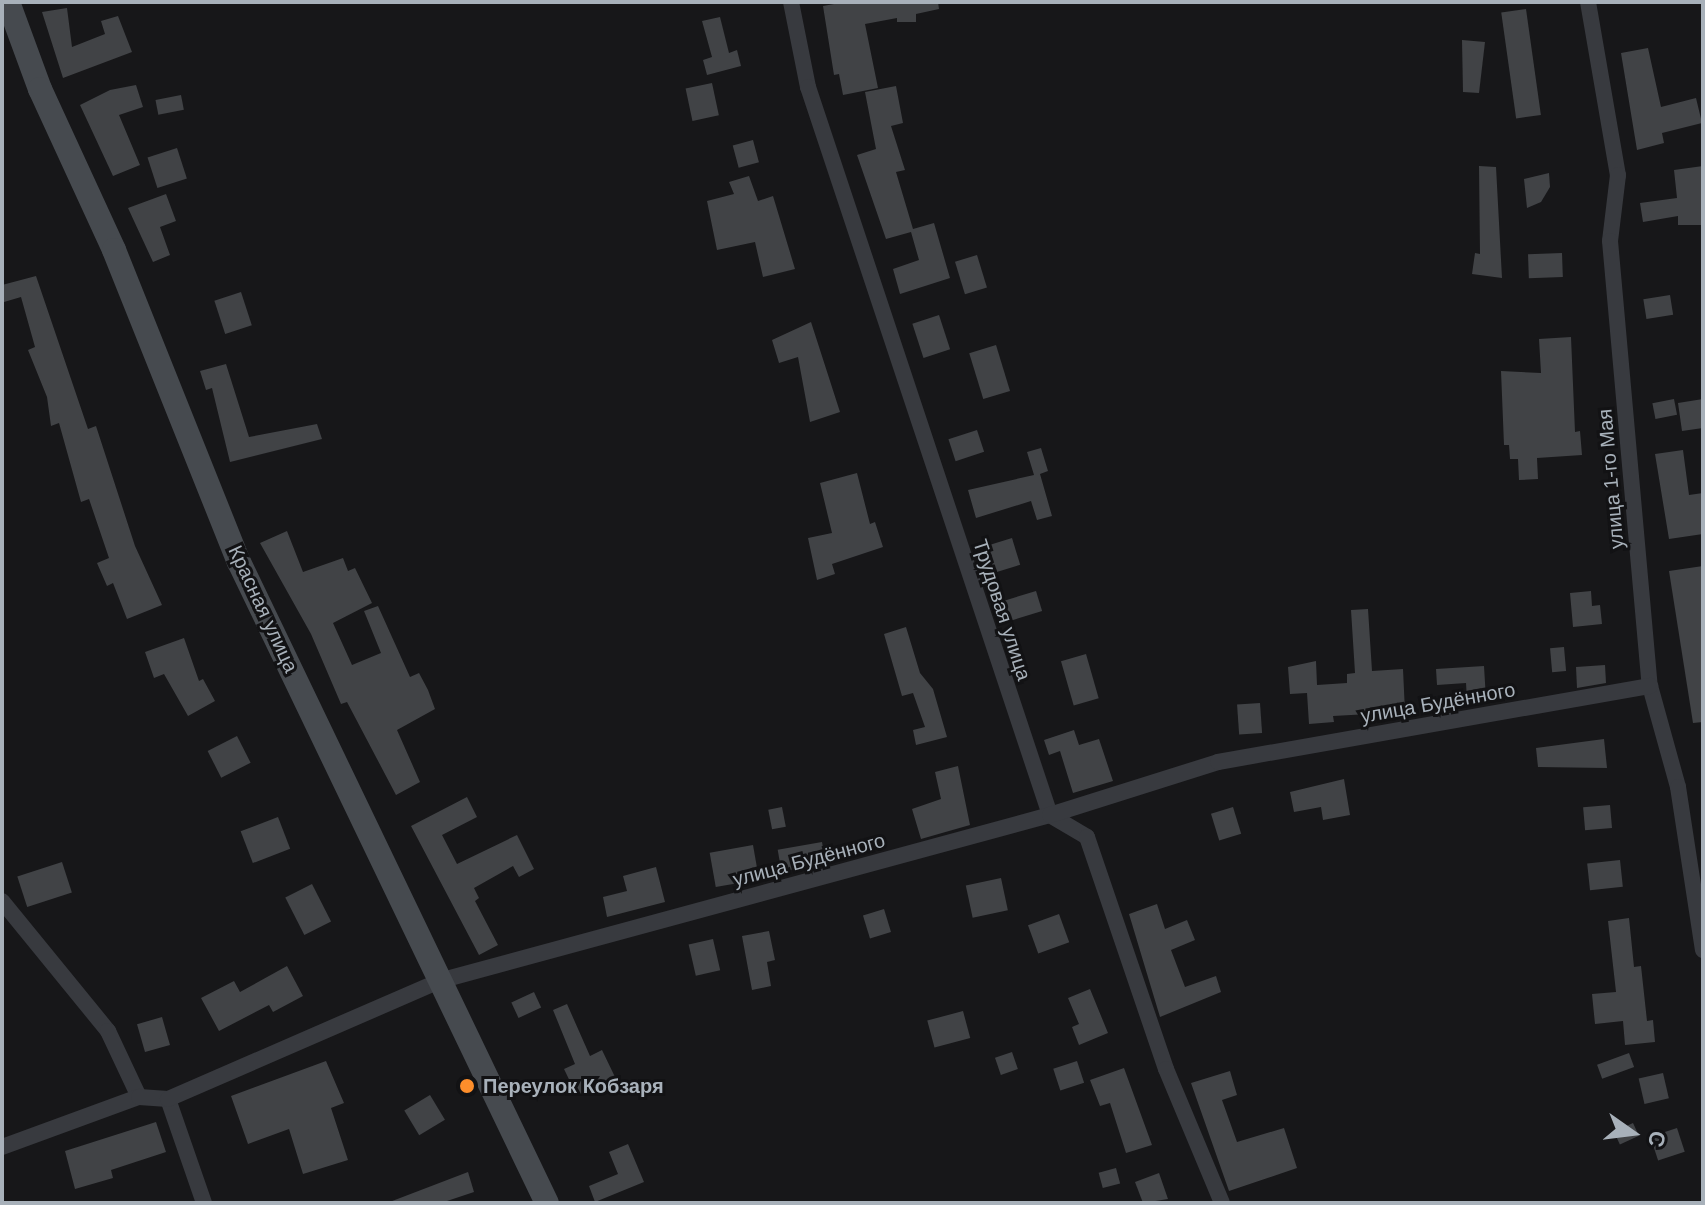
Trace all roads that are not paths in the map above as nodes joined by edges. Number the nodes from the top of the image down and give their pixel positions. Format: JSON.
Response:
{"nodes":[{"id":1,"x":8,"y":2,"type":"edge"},
{"id":2,"x":791,"y":2,"type":"edge"},
{"id":3,"x":1588,"y":2,"type":"edge"},
{"id":4,"x":1650,"y":686,"type":"junction"},
{"id":5,"x":1050,"y":815,"type":"junction"},
{"id":6,"x":2,"y":901,"type":"edge"},
{"id":7,"x":1703,"y":950,"type":"edge"},
{"id":8,"x":439,"y":981,"type":"junction"},
{"id":9,"x":139,"y":1097,"type":"junction"},
{"id":10,"x":168,"y":1099,"type":"junction"},
{"id":11,"x":2,"y":1147,"type":"edge"},
{"id":12,"x":204,"y":1203,"type":"edge"},
{"id":13,"x":547,"y":1203,"type":"edge"},
{"id":14,"x":1222,"y":1203,"type":"edge"}],
"edges":[{"from":1,"to":8,"type":"main road","name":"Красная улица"},
{"from":2,"to":5,"type":"street","name":"Трудовая улица"},
{"from":3,"to":4,"type":"street","name":"улица 1-го Мая"},
{"from":4,"to":5,"type":"street","name":"улица Будённого"},
{"from":4,"to":7,"type":"street","name":"улица 1-го Мая"},
{"from":5,"to":8,"type":"street","name":"улица Будённого"},
{"from":5,"to":14,"type":"street"},
{"from":6,"to":9,"type":"street"},
{"from":8,"to":10,"type":"street","name":"улица Будённого"},
{"from":8,"to":13,"type":"main road","name":"Красная улица"},
{"from":9,"to":10,"type":"street","name":"улица Будённого"},
{"from":9,"to":11,"type":"street","name":"улица Будённого"},
{"from":10,"to":12,"type":"street"}]}
